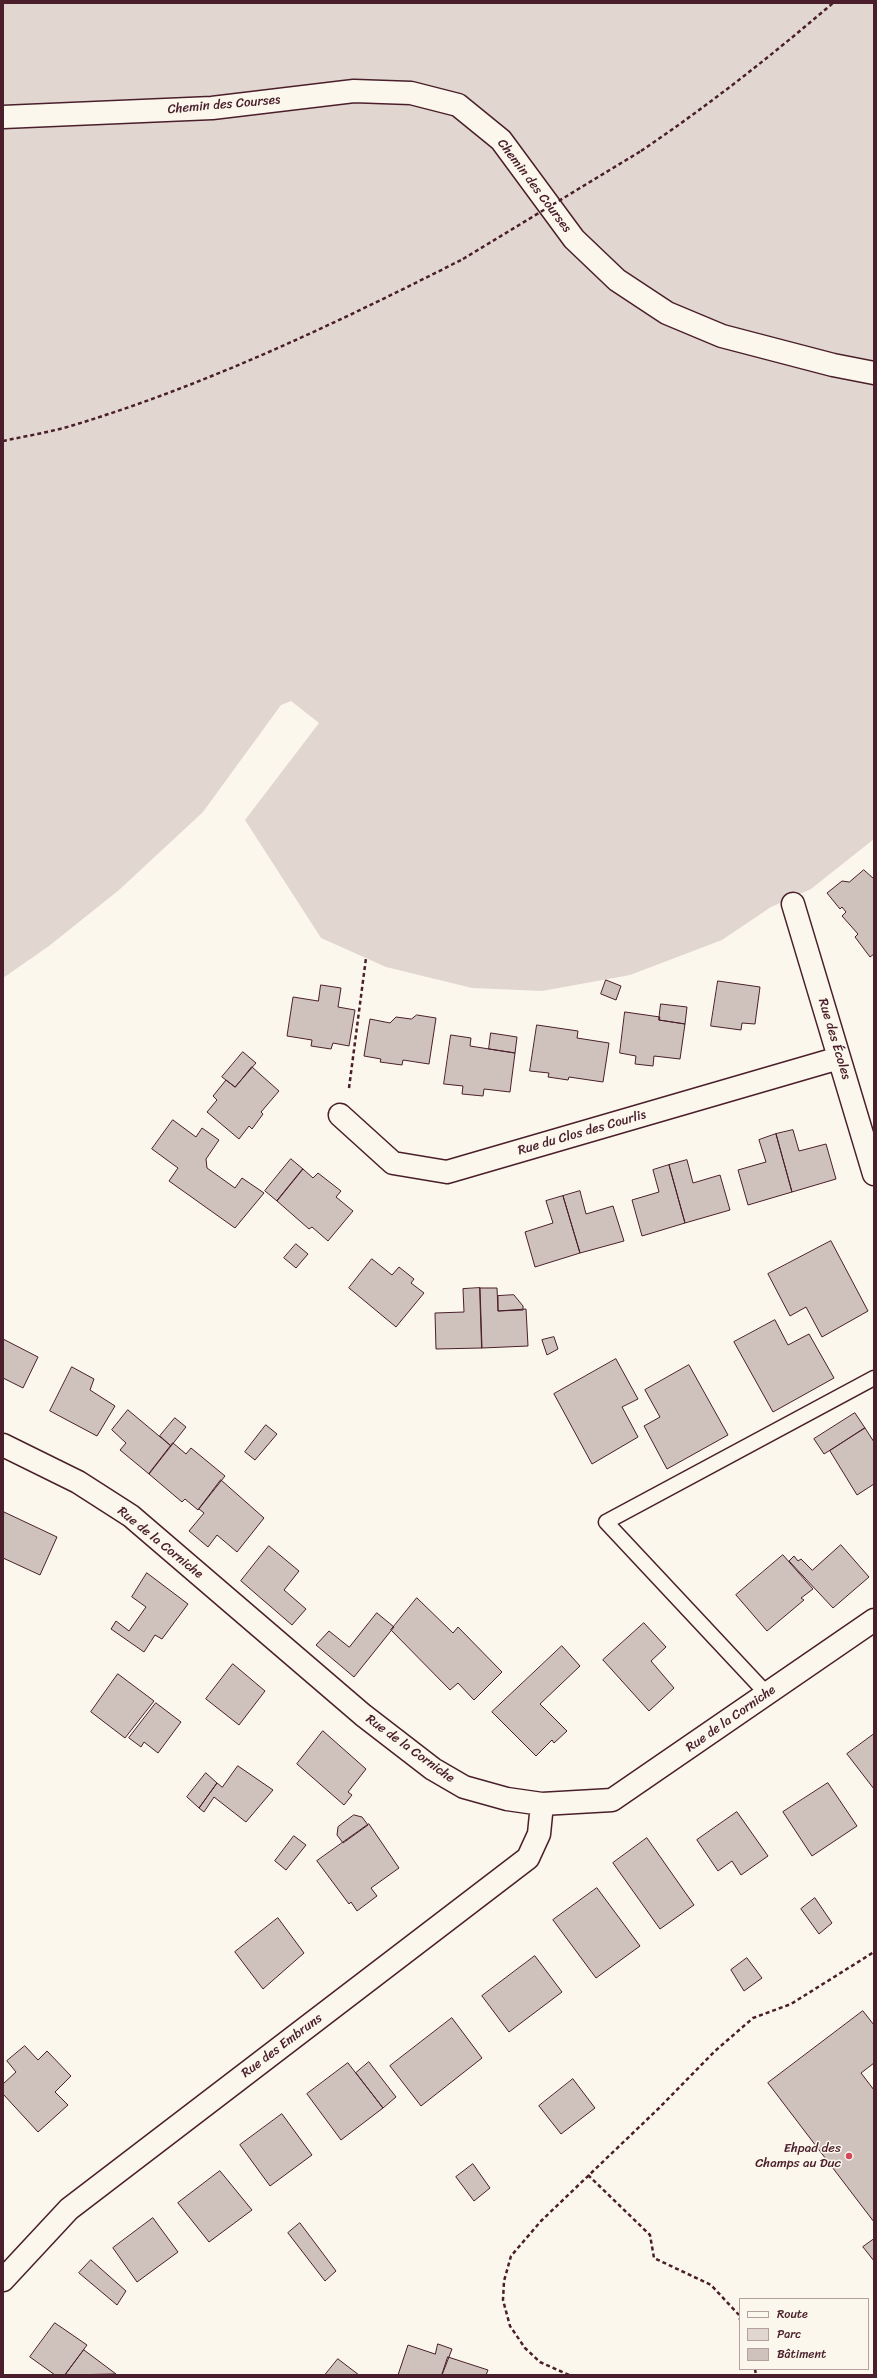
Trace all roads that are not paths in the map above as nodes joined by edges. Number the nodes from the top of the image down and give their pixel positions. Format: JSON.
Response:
{"nodes":[{"id":1,"x":3,"y":117,"type":"edge"},
{"id":2,"x":874,"y":373,"type":"edge"},
{"id":3,"x":793,"y":904,"type":"dead end"},
{"id":4,"x":840,"y":1058,"type":"junction"},
{"id":5,"x":340,"y":1115,"type":"road end"},
{"id":6,"x":874,"y":1174,"type":"edge"},
{"id":7,"x":874,"y":1378,"type":"edge"},
{"id":8,"x":3,"y":1445,"type":"edge"},
{"id":9,"x":874,"y":1620,"type":"edge"},
{"id":10,"x":767,"y":1694,"type":"junction"},
{"id":11,"x":542,"y":1804,"type":"junction"},
{"id":12,"x":3,"y":2280,"type":"edge"}],
"edges":[{"from":1,"to":2,"type":"street","name":"Chemin des Courses"},
{"from":3,"to":4,"type":"street","name":"Rue des Écoles"},
{"from":4,"to":5,"type":"street","name":"Rue du Clos des Courlis"},
{"from":4,"to":6,"type":"street","name":"Rue des Écoles"},
{"from":7,"to":10,"type":"lane"},
{"from":8,"to":11,"type":"street","name":"Rue de la Corniche"},
{"from":9,"to":10,"type":"street","name":"Rue de la Corniche"},
{"from":10,"to":11,"type":"street","name":"Rue de la Corniche"},
{"from":11,"to":12,"type":"street","name":"Rue des Embruns"}]}
